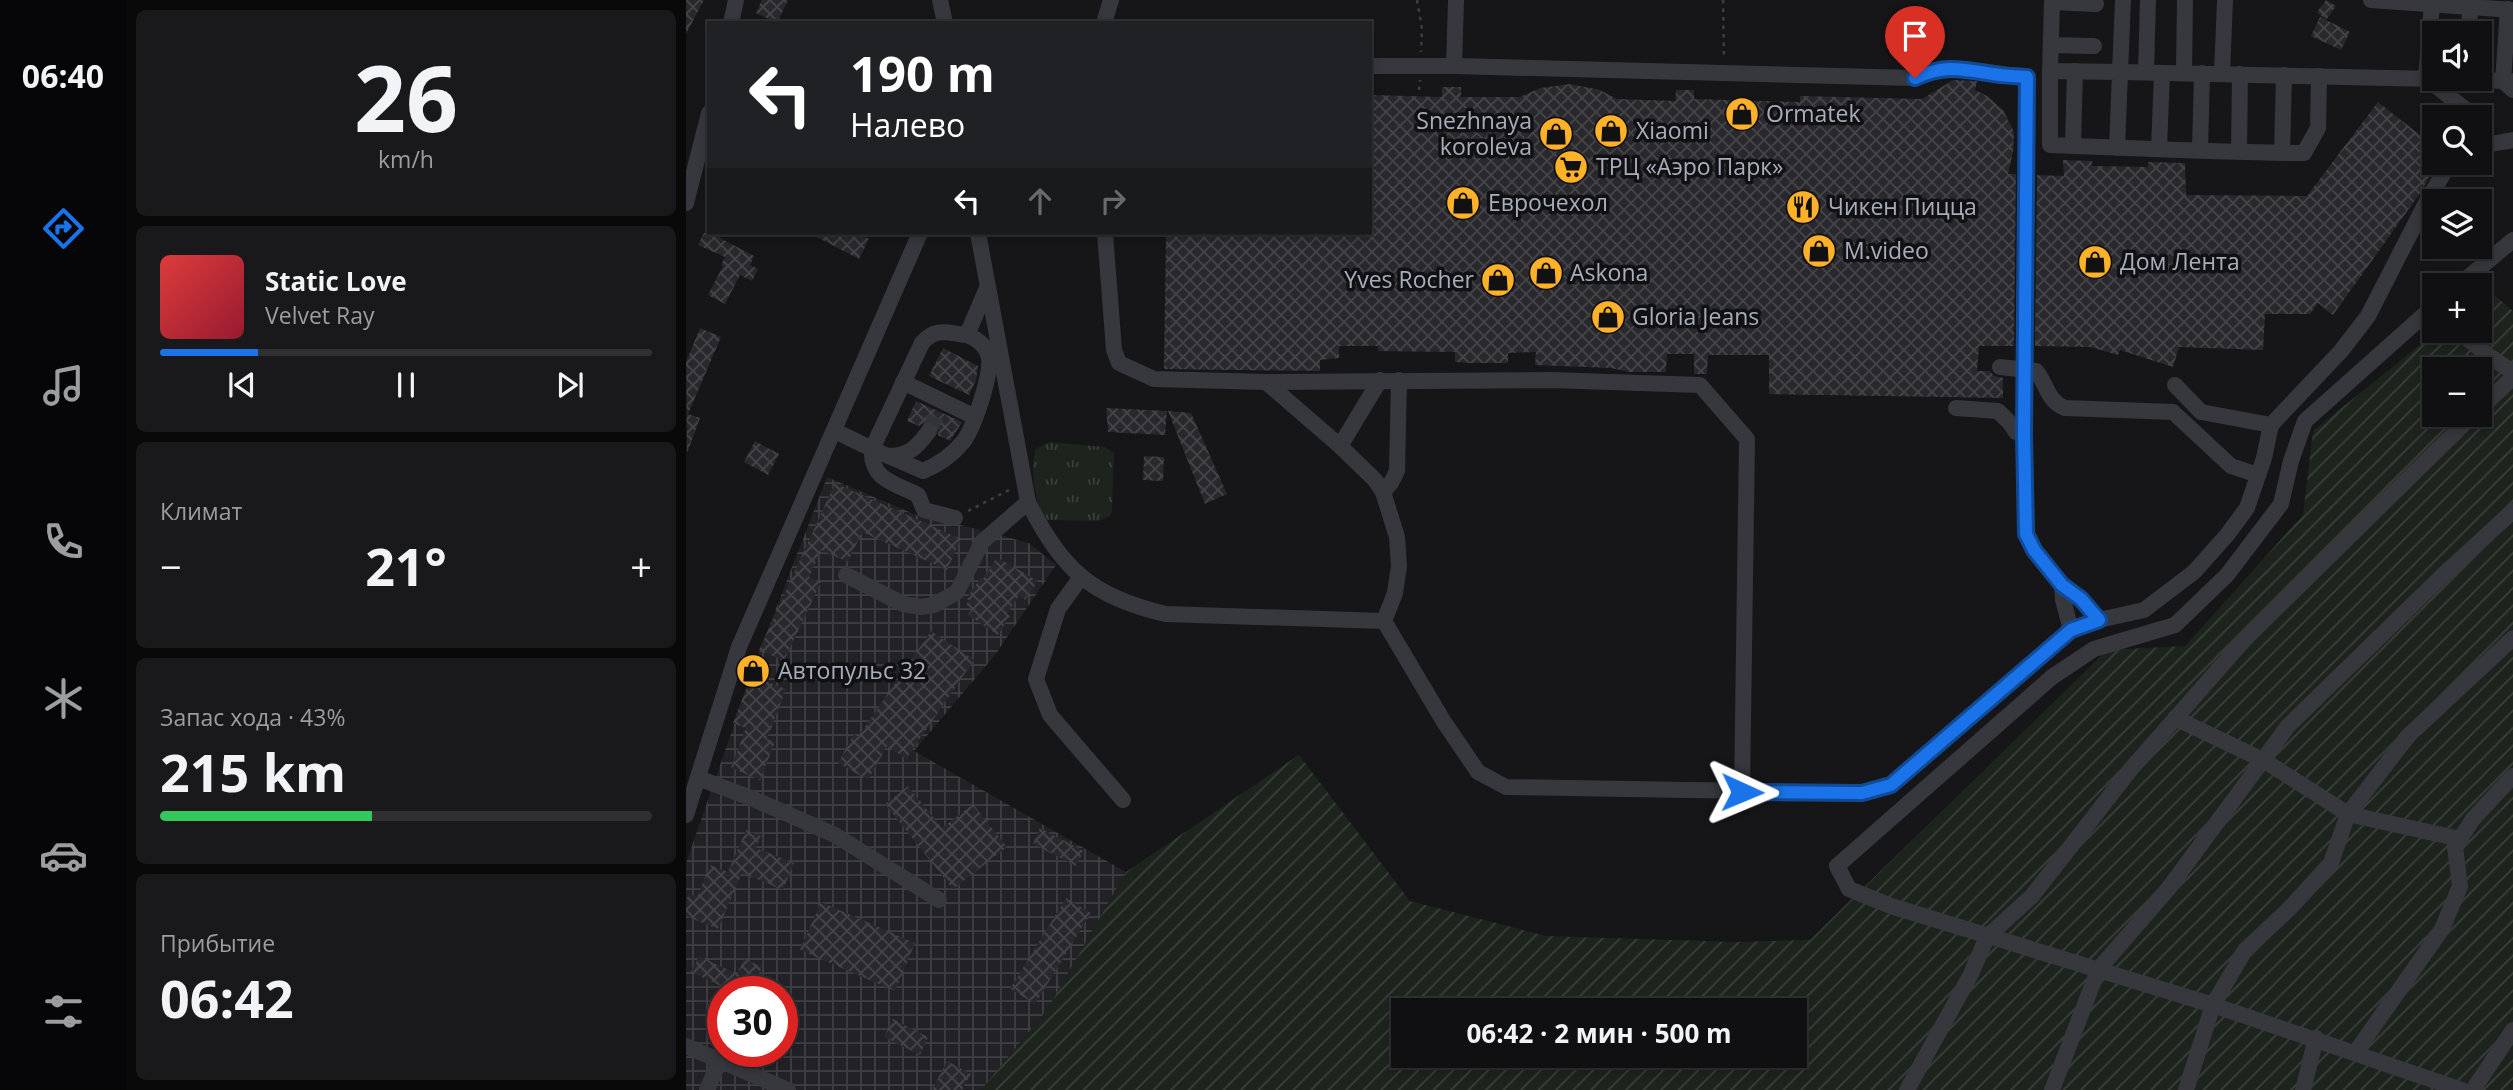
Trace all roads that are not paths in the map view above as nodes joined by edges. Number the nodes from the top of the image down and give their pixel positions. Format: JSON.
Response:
{"nodes":[{"id":1,"x":736,"y":0,"type":"edge"},
{"id":2,"x":940,"y":0,"type":"edge"},
{"id":3,"x":1111,"y":0,"type":"edge"},
{"id":4,"x":1456,"y":0,"type":"edge"},
{"id":5,"x":2123,"y":0,"type":"edge"},
{"id":6,"x":2148,"y":0,"type":"edge"},
{"id":7,"x":2185,"y":0,"type":"edge"},
{"id":8,"x":2225,"y":0,"type":"edge"},
{"id":9,"x":2371,"y":0,"type":"edge"},
{"id":10,"x":2096,"y":4,"type":"dead end"},
{"id":11,"x":2432,"y":4,"type":"junction"},
{"id":12,"x":2470,"y":7,"type":"junction"},
{"id":13,"x":2510,"y":10,"type":"edge"},
{"id":14,"x":731,"y":21,"type":"edge"},
{"id":15,"x":945,"y":21,"type":"edge"},
{"id":16,"x":1105,"y":21,"type":"edge"},
{"id":17,"x":2432,"y":21,"type":"edge"},
{"id":18,"x":2469,"y":21,"type":"edge"},
{"id":19,"x":2051,"y":45,"type":"junction"},
{"id":20,"x":2094,"y":46,"type":"dead end"},
{"id":21,"x":1372,"y":66,"type":"edge"},
{"id":22,"x":1454,"y":66,"type":"junction"},
{"id":23,"x":2050,"y":71,"type":"junction"},
{"id":24,"x":2075,"y":71,"type":"junction"},
{"id":25,"x":2120,"y":72,"type":"junction"},
{"id":26,"x":2154,"y":72,"type":"junction"},
{"id":27,"x":2184,"y":73,"type":"junction"},
{"id":28,"x":2202,"y":73,"type":"junction"},
{"id":29,"x":2222,"y":74,"type":"junction"},
{"id":30,"x":2240,"y":74,"type":"junction"},
{"id":31,"x":2284,"y":75,"type":"junction"},
{"id":32,"x":2319,"y":76,"type":"junction"},
{"id":33,"x":2422,"y":79,"type":"edge"},
{"id":34,"x":2492,"y":82,"type":"edge"},
{"id":35,"x":2510,"y":84,"type":"edge"},
{"id":36,"x":2446,"y":91,"type":"edge"},
{"id":37,"x":2461,"y":105,"type":"edge"},
{"id":38,"x":707,"y":121,"type":"edge"},
{"id":39,"x":2513,"y":140,"type":"edge"},
{"id":40,"x":2492,"y":144,"type":"edge"},
{"id":41,"x":2073,"y":146,"type":"junction"},
{"id":42,"x":2117,"y":148,"type":"junction"},
{"id":43,"x":2159,"y":149,"type":"junction"},
{"id":44,"x":2200,"y":150,"type":"junction"},
{"id":45,"x":2239,"y":151,"type":"junction"},
{"id":46,"x":2282,"y":153,"type":"junction"},
{"id":47,"x":2443,"y":175,"type":"edge"},
{"id":48,"x":686,"y":203,"type":"edge"},
{"id":49,"x":919,"y":235,"type":"edge"},
{"id":50,"x":978,"y":235,"type":"edge"},
{"id":51,"x":1105,"y":235,"type":"edge"},
{"id":52,"x":2513,"y":240,"type":"edge"},
{"id":53,"x":2473,"y":273,"type":"edge"},
{"id":54,"x":987,"y":288,"type":"junction"},
{"id":55,"x":2422,"y":317,"type":"edge"},
{"id":56,"x":967,"y":335,"type":"junction"},
{"id":57,"x":2473,"y":343,"type":"edge"},
{"id":58,"x":2000,"y":368,"type":"dead end"},
{"id":59,"x":2513,"y":374,"type":"edge"},
{"id":60,"x":1380,"y":380,"type":"junction"},
{"id":61,"x":1399,"y":380,"type":"junction"},
{"id":62,"x":903,"y":382,"type":"junction"},
{"id":63,"x":1266,"y":382,"type":"junction"},
{"id":64,"x":2175,"y":385,"type":"dead end"},
{"id":65,"x":2492,"y":396,"type":"edge"},
{"id":66,"x":1956,"y":408,"type":"dead end"},
{"id":67,"x":975,"y":417,"type":"junction"},
{"id":68,"x":2271,"y":425,"type":"junction"},
{"id":69,"x":2461,"y":427,"type":"edge"},
{"id":70,"x":835,"y":431,"type":"junction"},
{"id":71,"x":929,"y":431,"type":"tunnel mouth"},
{"id":72,"x":2024,"y":434,"type":"junction"},
{"id":73,"x":1340,"y":446,"type":"junction"},
{"id":74,"x":872,"y":449,"type":"junction"},
{"id":75,"x":889,"y":456,"type":"junction"},
{"id":76,"x":2258,"y":475,"type":"junction"},
{"id":77,"x":1383,"y":492,"type":"junction"},
{"id":78,"x":1028,"y":502,"type":"junction"},
{"id":79,"x":2513,"y":510,"type":"edge"},
{"id":80,"x":955,"y":517,"type":"road end"},
{"id":81,"x":846,"y":575,"type":"dead end"},
{"id":82,"x":1081,"y":577,"type":"junction"},
{"id":83,"x":2062,"y":585,"type":"junction"},
{"id":84,"x":2099,"y":620,"type":"junction"},
{"id":85,"x":1384,"y":621,"type":"junction"},
{"id":86,"x":2071,"y":630,"type":"junction"},
{"id":87,"x":2513,"y":638,"type":"edge"},
{"id":88,"x":2175,"y":719,"type":"junction"},
{"id":89,"x":2263,"y":760,"type":"junction"},
{"id":90,"x":2513,"y":776,"type":"edge"},
{"id":91,"x":698,"y":778,"type":"junction"},
{"id":92,"x":1742,"y":792,"type":"junction"},
{"id":93,"x":1123,"y":800,"type":"dead end"},
{"id":94,"x":2348,"y":814,"type":"junction"},
{"id":95,"x":686,"y":815,"type":"edge"},
{"id":96,"x":2460,"y":839,"type":"junction"},
{"id":97,"x":939,"y":900,"type":"dead end"},
{"id":98,"x":1987,"y":937,"type":"junction"},
{"id":99,"x":2098,"y":970,"type":"junction"},
{"id":100,"x":2213,"y":1005,"type":"junction"},
{"id":101,"x":2513,"y":1030,"type":"edge"},
{"id":102,"x":2316,"y":1038,"type":"junction"},
{"id":103,"x":686,"y":1046,"type":"edge"},
{"id":104,"x":2356,"y":1052,"type":"junction"},
{"id":105,"x":707,"y":1055,"type":"edge"},
{"id":106,"x":717,"y":1067,"type":"edge"},
{"id":107,"x":736,"y":1067,"type":"edge"},
{"id":108,"x":2431,"y":1085,"type":"edge"},
{"id":109,"x":707,"y":1090,"type":"edge"},
{"id":110,"x":788,"y":1090,"type":"edge"},
{"id":111,"x":1908,"y":1090,"type":"edge"},
{"id":112,"x":2052,"y":1090,"type":"edge"},
{"id":113,"x":2186,"y":1090,"type":"edge"},
{"id":114,"x":2303,"y":1090,"type":"edge"},
{"id":115,"x":2462,"y":1090,"type":"edge"},
{"id":116,"x":2473,"y":1090,"type":"edge"}],
"edges":[{"from":1,"to":14,"type":"street"},
{"from":2,"to":15,"type":"street"},
{"from":3,"to":16,"type":"street"},
{"from":4,"to":22,"type":"street"},
{"from":5,"to":25,"type":"street"},
{"from":6,"to":26,"type":"street"},
{"from":7,"to":27,"type":"street"},
{"from":8,"to":29,"type":"street"},
{"from":9,"to":11,"type":"street"},
{"from":10,"to":19,"type":"street"},
{"from":11,"to":12,"type":"street"},
{"from":11,"to":17,"type":"street"},
{"from":12,"to":13,"type":"street"},
{"from":12,"to":18,"type":"street"},
{"from":13,"to":35,"type":"street"},
{"from":19,"to":20,"type":"street"},
{"from":19,"to":23,"type":"street"},
{"from":21,"to":22,"type":"street"},
{"from":22,"to":72,"type":"street"},
{"from":23,"to":24,"type":"street"},
{"from":23,"to":41,"type":"street"},
{"from":24,"to":25,"type":"street"},
{"from":24,"to":41,"type":"street"},
{"from":25,"to":26,"type":"street"},
{"from":25,"to":42,"type":"street"},
{"from":26,"to":27,"type":"street"},
{"from":26,"to":43,"type":"street"},
{"from":27,"to":28,"type":"street"},
{"from":28,"to":29,"type":"street"},
{"from":28,"to":44,"type":"street"},
{"from":29,"to":30,"type":"street"},
{"from":30,"to":31,"type":"street"},
{"from":30,"to":45,"type":"street"},
{"from":31,"to":32,"type":"street"},
{"from":31,"to":46,"type":"street"},
{"from":32,"to":33,"type":"street"},
{"from":32,"to":46,"type":"street"},
{"from":34,"to":35,"type":"street"},
{"from":36,"to":37,"type":"street"},
{"from":38,"to":48,"type":"street"},
{"from":39,"to":40,"type":"street"},
{"from":41,"to":42,"type":"street"},
{"from":42,"to":43,"type":"street"},
{"from":43,"to":44,"type":"street"},
{"from":44,"to":45,"type":"street"},
{"from":45,"to":46,"type":"street"},
{"from":47,"to":68,"type":"street"},
{"from":49,"to":70,"type":"street"},
{"from":50,"to":54,"type":"street"},
{"from":51,"to":63,"type":"street"},
{"from":52,"to":53,"type":"street"},
{"from":54,"to":56,"type":"street"},
{"from":54,"to":78,"type":"street"},
{"from":55,"to":98,"type":"street"},
{"from":56,"to":62,"type":"street"},
{"from":56,"to":67,"type":"street"},
{"from":57,"to":59,"type":"street"},
{"from":58,"to":76,"type":"street"},
{"from":59,"to":65,"type":"street"},
{"from":60,"to":61,"type":"street"},
{"from":60,"to":63,"type":"street"},
{"from":60,"to":73,"type":"street"},
{"from":61,"to":77,"type":"street"},
{"from":61,"to":92,"type":"street"},
{"from":62,"to":67,"type":"street"},
{"from":62,"to":74,"type":"street"},
{"from":63,"to":73,"type":"street"},
{"from":64,"to":68,"type":"street"},
{"from":66,"to":72,"type":"street"},
{"from":67,"to":75,"type":"street"},
{"from":68,"to":76,"type":"street"},
{"from":69,"to":88,"type":"street"},
{"from":70,"to":74,"type":"street"},
{"from":70,"to":91,"type":"street"},
{"from":71,"to":75,"type":"street"},
{"from":72,"to":83,"type":"street"},
{"from":73,"to":77,"type":"street"},
{"from":74,"to":75,"type":"street"},
{"from":74,"to":80,"type":"street"},
{"from":76,"to":84,"type":"street"},
{"from":77,"to":85,"type":"street"},
{"from":78,"to":81,"type":"street"},
{"from":78,"to":82,"type":"street"},
{"from":79,"to":89,"type":"street"},
{"from":82,"to":85,"type":"street"},
{"from":82,"to":93,"type":"street"},
{"from":83,"to":84,"type":"street"},
{"from":83,"to":86,"type":"street"},
{"from":84,"to":86,"type":"street"},
{"from":85,"to":92,"type":"street"},
{"from":86,"to":92,"type":"street"},
{"from":87,"to":94,"type":"street"},
{"from":88,"to":89,"type":"street"},
{"from":88,"to":98,"type":"street"},
{"from":89,"to":94,"type":"street"},
{"from":89,"to":99,"type":"street"},
{"from":90,"to":96,"type":"street"},
{"from":91,"to":95,"type":"street"},
{"from":91,"to":97,"type":"street"},
{"from":94,"to":96,"type":"street"},
{"from":94,"to":100,"type":"street"},
{"from":96,"to":104,"type":"street"},
{"from":98,"to":99,"type":"street"},
{"from":98,"to":111,"type":"street"},
{"from":99,"to":100,"type":"street"},
{"from":99,"to":112,"type":"street"},
{"from":100,"to":102,"type":"street"},
{"from":100,"to":113,"type":"street"},
{"from":101,"to":116,"type":"street"},
{"from":102,"to":104,"type":"street"},
{"from":102,"to":114,"type":"street"},
{"from":103,"to":105,"type":"street"},
{"from":104,"to":108,"type":"street"},
{"from":106,"to":109,"type":"street"},
{"from":107,"to":110,"type":"street"},
{"from":108,"to":115,"type":"street"}]}
